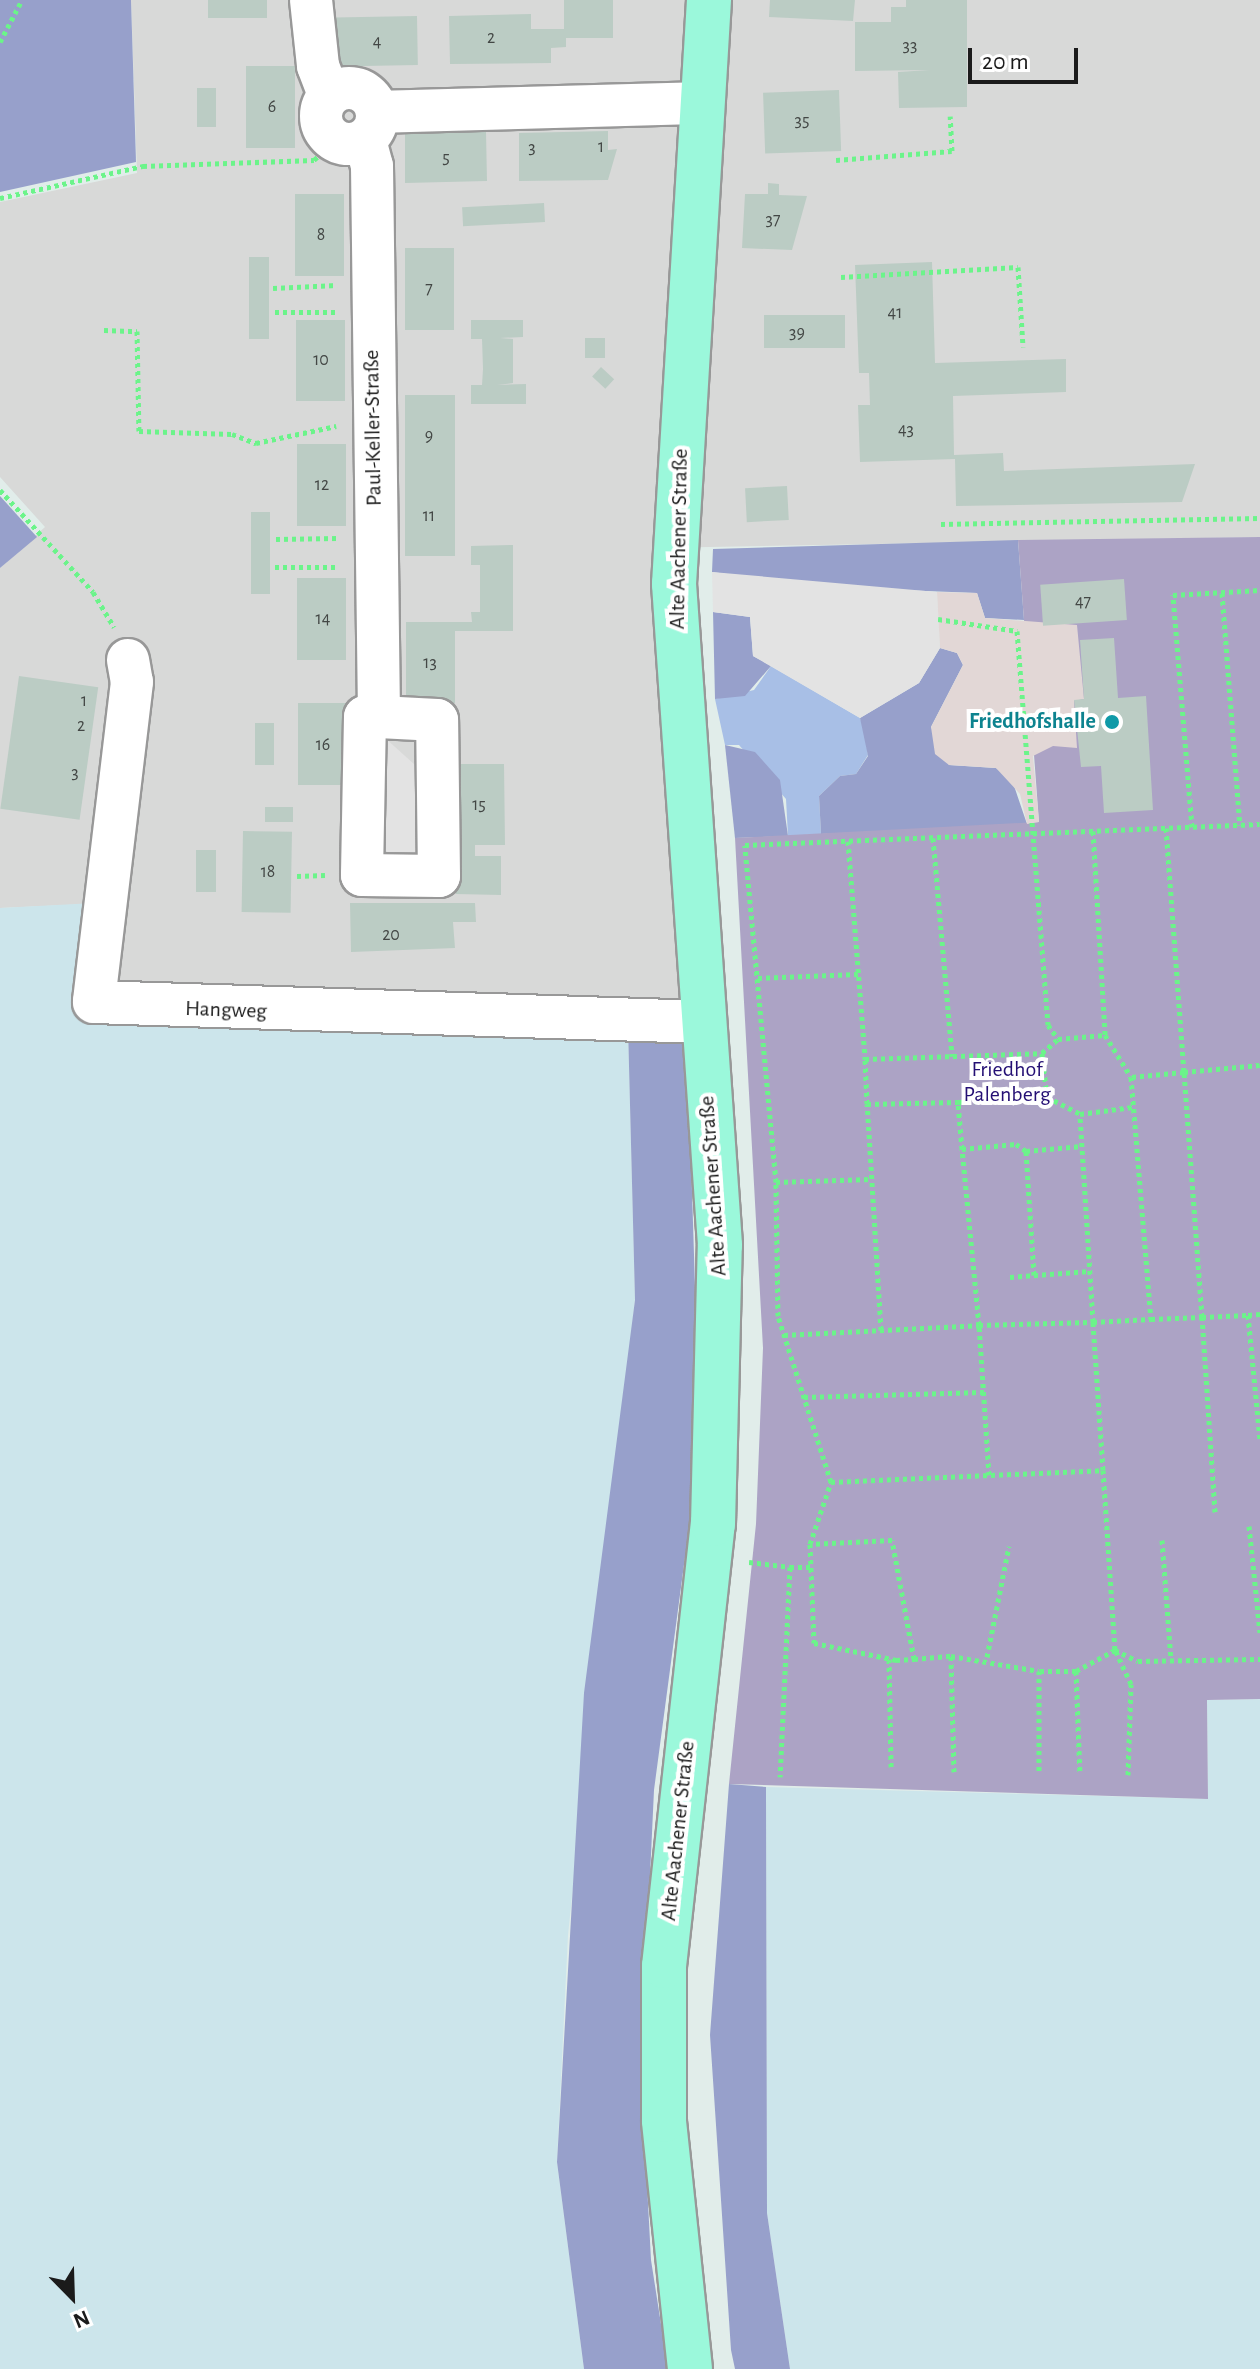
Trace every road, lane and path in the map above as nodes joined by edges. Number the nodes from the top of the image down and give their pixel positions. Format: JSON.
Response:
{"nodes":[{"id":1,"x":22,"y":0,"type":"edge"},
{"id":2,"x":311,"y":0,"type":"edge"},
{"id":3,"x":709,"y":0,"type":"edge"},
{"id":4,"x":0,"y":42,"type":"edge"},
{"id":5,"x":702,"y":103,"type":"junction"},
{"id":6,"x":950,"y":116,"type":"dead end"},
{"id":7,"x":359,"y":131,"type":"junction"},
{"id":8,"x":836,"y":160,"type":"dead end"},
{"id":9,"x":0,"y":198,"type":"edge"},
{"id":10,"x":841,"y":277,"type":"dead end"},
{"id":11,"x":273,"y":288,"type":"dead end"},
{"id":12,"x":370,"y":298,"type":"junction"},
{"id":13,"x":275,"y":312,"type":"dead end"},
{"id":14,"x":104,"y":330,"type":"dead end"},
{"id":15,"x":1023,"y":347,"type":"dead end"},
{"id":16,"x":373,"y":423,"type":"junction"},
{"id":17,"x":0,"y":490,"type":"edge"},
{"id":18,"x":1260,"y":518,"type":"edge"},
{"id":19,"x":941,"y":524,"type":"dead end"},
{"id":20,"x":276,"y":539,"type":"dead end"},
{"id":21,"x":376,"y":552,"type":"junction"},
{"id":22,"x":275,"y":567,"type":"dead end"},
{"id":23,"x":1260,"y":590,"type":"edge"},
{"id":24,"x":1222,"y":593,"type":"junction"},
{"id":25,"x":938,"y":619,"type":"dead end"},
{"id":26,"x":128,"y":660,"type":"joint"},
{"id":27,"x":379,"y":717,"type":"dead end"},
{"id":28,"x":1260,"y":824,"type":"edge"},
{"id":29,"x":1240,"y":825,"type":"junction"},
{"id":30,"x":1192,"y":827,"type":"junction"},
{"id":31,"x":1166,"y":828,"type":"junction"},
{"id":32,"x":1093,"y":831,"type":"junction"},
{"id":33,"x":1034,"y":834,"type":"junction"},
{"id":34,"x":933,"y":838,"type":"junction"},
{"id":35,"x":848,"y":841,"type":"junction"},
{"id":36,"x":858,"y":974,"type":"junction"},
{"id":37,"x":758,"y":978,"type":"junction"},
{"id":38,"x":704,"y":1022,"type":"junction"},
{"id":39,"x":1105,"y":1035,"type":"junction"},
{"id":40,"x":1058,"y":1039,"type":"junction"},
{"id":41,"x":1042,"y":1053,"type":"junction"},
{"id":42,"x":952,"y":1056,"type":"junction"},
{"id":43,"x":865,"y":1059,"type":"junction"},
{"id":44,"x":1260,"y":1065,"type":"edge"},
{"id":45,"x":1184,"y":1072,"type":"junction"},
{"id":46,"x":1131,"y":1077,"type":"junction"},
{"id":47,"x":1047,"y":1097,"type":"junction"},
{"id":48,"x":958,"y":1102,"type":"junction"},
{"id":49,"x":867,"y":1104,"type":"junction"},
{"id":50,"x":1133,"y":1107,"type":"junction"},
{"id":51,"x":1080,"y":1114,"type":"junction"},
{"id":52,"x":1082,"y":1146,"type":"junction"},
{"id":53,"x":962,"y":1149,"type":"junction"},
{"id":54,"x":1026,"y":1151,"type":"junction"},
{"id":55,"x":872,"y":1179,"type":"junction"},
{"id":56,"x":776,"y":1182,"type":"junction"},
{"id":57,"x":1090,"y":1271,"type":"junction"},
{"id":58,"x":1034,"y":1275,"type":"junction"},
{"id":59,"x":1010,"y":1277,"type":"dead end"},
{"id":60,"x":1260,"y":1314,"type":"edge"},
{"id":61,"x":1248,"y":1315,"type":"junction"},
{"id":62,"x":1202,"y":1317,"type":"junction"},
{"id":63,"x":1151,"y":1319,"type":"junction"},
{"id":64,"x":1093,"y":1322,"type":"junction"},
{"id":65,"x":979,"y":1325,"type":"junction"},
{"id":66,"x":881,"y":1330,"type":"junction"},
{"id":67,"x":784,"y":1335,"type":"junction"},
{"id":68,"x":984,"y":1392,"type":"junction"},
{"id":69,"x":804,"y":1397,"type":"junction"},
{"id":70,"x":1260,"y":1440,"type":"edge"},
{"id":71,"x":1103,"y":1470,"type":"junction"},
{"id":72,"x":989,"y":1475,"type":"junction"},
{"id":73,"x":831,"y":1482,"type":"junction"},
{"id":74,"x":1215,"y":1512,"type":"dead end"},
{"id":75,"x":1249,"y":1526,"type":"dead end"},
{"id":76,"x":1162,"y":1540,"type":"dead end"},
{"id":77,"x":810,"y":1544,"type":"junction"},
{"id":78,"x":1009,"y":1546,"type":"dead end"},
{"id":79,"x":710,"y":1556,"type":"junction"},
{"id":80,"x":790,"y":1567,"type":"junction"},
{"id":81,"x":811,"y":1567,"type":"junction"},
{"id":82,"x":1260,"y":1632,"type":"edge"},
{"id":83,"x":1115,"y":1650,"type":"junction"},
{"id":84,"x":951,"y":1656,"type":"junction"},
{"id":85,"x":987,"y":1657,"type":"junction"},
{"id":86,"x":889,"y":1659,"type":"junction"},
{"id":87,"x":914,"y":1659,"type":"junction"},
{"id":88,"x":1260,"y":1659,"type":"edge"},
{"id":89,"x":1171,"y":1660,"type":"junction"},
{"id":90,"x":1039,"y":1671,"type":"junction"},
{"id":91,"x":1076,"y":1671,"type":"junction"},
{"id":92,"x":891,"y":1767,"type":"dead end"},
{"id":93,"x":954,"y":1772,"type":"dead end"},
{"id":94,"x":1039,"y":1773,"type":"dead end"},
{"id":95,"x":1080,"y":1773,"type":"dead end"},
{"id":96,"x":1128,"y":1775,"type":"dead end"},
{"id":97,"x":780,"y":1777,"type":"dead end"},
{"id":98,"x":690,"y":2369,"type":"edge"}],
"edges":[{"from":1,"to":4,"type":"path"},
{"from":2,"to":7,"type":"street"},
{"from":3,"to":5,"type":"main road","name":"Alte Aachener Straße"},
{"from":5,"to":7,"type":"street"},
{"from":5,"to":38,"type":"main road","name":"Alte Aachener Straße"},
{"from":6,"to":8,"type":"path"},
{"from":7,"to":9,"type":"path"},
{"from":7,"to":12,"type":"street","name":"Paul-Keller-Straße"},
{"from":10,"to":15,"type":"path"},
{"from":11,"to":12,"type":"path"},
{"from":12,"to":13,"type":"path"},
{"from":12,"to":16,"type":"street","name":"Paul-Keller-Straße"},
{"from":14,"to":16,"type":"path"},
{"from":16,"to":21,"type":"street","name":"Paul-Keller-Straße"},
{"from":17,"to":26,"type":"path"},
{"from":18,"to":19,"type":"path"},
{"from":20,"to":21,"type":"path"},
{"from":21,"to":22,"type":"path"},
{"from":21,"to":27,"type":"street","name":"Paul-Keller-Straße"},
{"from":23,"to":24,"type":"path"},
{"from":24,"to":29,"type":"path"},
{"from":24,"to":30,"type":"path"},
{"from":25,"to":33,"type":"path"},
{"from":26,"to":38,"type":"street","name":"Hangweg"},
{"from":28,"to":29,"type":"path"},
{"from":29,"to":30,"type":"path"},
{"from":30,"to":31,"type":"path"},
{"from":31,"to":32,"type":"path"},
{"from":31,"to":45,"type":"path"},
{"from":32,"to":33,"type":"path"},
{"from":32,"to":39,"type":"path"},
{"from":33,"to":34,"type":"path"},
{"from":33,"to":40,"type":"path"},
{"from":34,"to":35,"type":"path"},
{"from":34,"to":42,"type":"path"},
{"from":35,"to":36,"type":"path"},
{"from":35,"to":37,"type":"path"},
{"from":36,"to":37,"type":"path"},
{"from":36,"to":43,"type":"path"},
{"from":37,"to":56,"type":"path"},
{"from":38,"to":79,"type":"main road","name":"Alte Aachener Straße"},
{"from":39,"to":40,"type":"path"},
{"from":39,"to":46,"type":"path"},
{"from":40,"to":41,"type":"path"},
{"from":41,"to":42,"type":"path"},
{"from":41,"to":47,"type":"path"},
{"from":42,"to":43,"type":"path"},
{"from":43,"to":49,"type":"path"},
{"from":44,"to":45,"type":"path"},
{"from":45,"to":46,"type":"path"},
{"from":45,"to":62,"type":"path"},
{"from":46,"to":50,"type":"path"},
{"from":47,"to":48,"type":"path"},
{"from":47,"to":51,"type":"path"},
{"from":48,"to":49,"type":"path"},
{"from":48,"to":53,"type":"path"},
{"from":49,"to":55,"type":"path"},
{"from":50,"to":51,"type":"path"},
{"from":50,"to":63,"type":"path"},
{"from":51,"to":52,"type":"path"},
{"from":52,"to":54,"type":"path"},
{"from":52,"to":57,"type":"path"},
{"from":53,"to":54,"type":"path"},
{"from":53,"to":65,"type":"path"},
{"from":54,"to":58,"type":"path"},
{"from":55,"to":56,"type":"path"},
{"from":55,"to":66,"type":"path"},
{"from":56,"to":67,"type":"path"},
{"from":57,"to":58,"type":"path"},
{"from":57,"to":64,"type":"path"},
{"from":58,"to":59,"type":"path"},
{"from":60,"to":61,"type":"path"},
{"from":61,"to":62,"type":"path"},
{"from":61,"to":70,"type":"path"},
{"from":62,"to":63,"type":"path"},
{"from":62,"to":74,"type":"path"},
{"from":63,"to":64,"type":"path"},
{"from":64,"to":65,"type":"path"},
{"from":64,"to":71,"type":"path"},
{"from":65,"to":66,"type":"path"},
{"from":65,"to":68,"type":"path"},
{"from":66,"to":67,"type":"path"},
{"from":67,"to":69,"type":"path"},
{"from":68,"to":69,"type":"path"},
{"from":68,"to":72,"type":"path"},
{"from":69,"to":73,"type":"path"},
{"from":71,"to":72,"type":"path"},
{"from":71,"to":83,"type":"path"},
{"from":72,"to":73,"type":"path"},
{"from":73,"to":77,"type":"path"},
{"from":75,"to":82,"type":"path"},
{"from":76,"to":89,"type":"path"},
{"from":77,"to":81,"type":"path"},
{"from":77,"to":87,"type":"path"},
{"from":78,"to":85,"type":"path"},
{"from":79,"to":80,"type":"path"},
{"from":79,"to":98,"type":"main road","name":"Alte Aachener Straße"},
{"from":80,"to":81,"type":"path"},
{"from":80,"to":97,"type":"path"},
{"from":81,"to":86,"type":"path"},
{"from":83,"to":89,"type":"path"},
{"from":83,"to":91,"type":"path"},
{"from":83,"to":96,"type":"path"},
{"from":84,"to":85,"type":"path"},
{"from":84,"to":87,"type":"path"},
{"from":84,"to":93,"type":"path"},
{"from":85,"to":90,"type":"path"},
{"from":86,"to":87,"type":"path"},
{"from":86,"to":92,"type":"path"},
{"from":88,"to":89,"type":"path"},
{"from":90,"to":91,"type":"path"},
{"from":90,"to":94,"type":"path"},
{"from":91,"to":95,"type":"path"}]}
